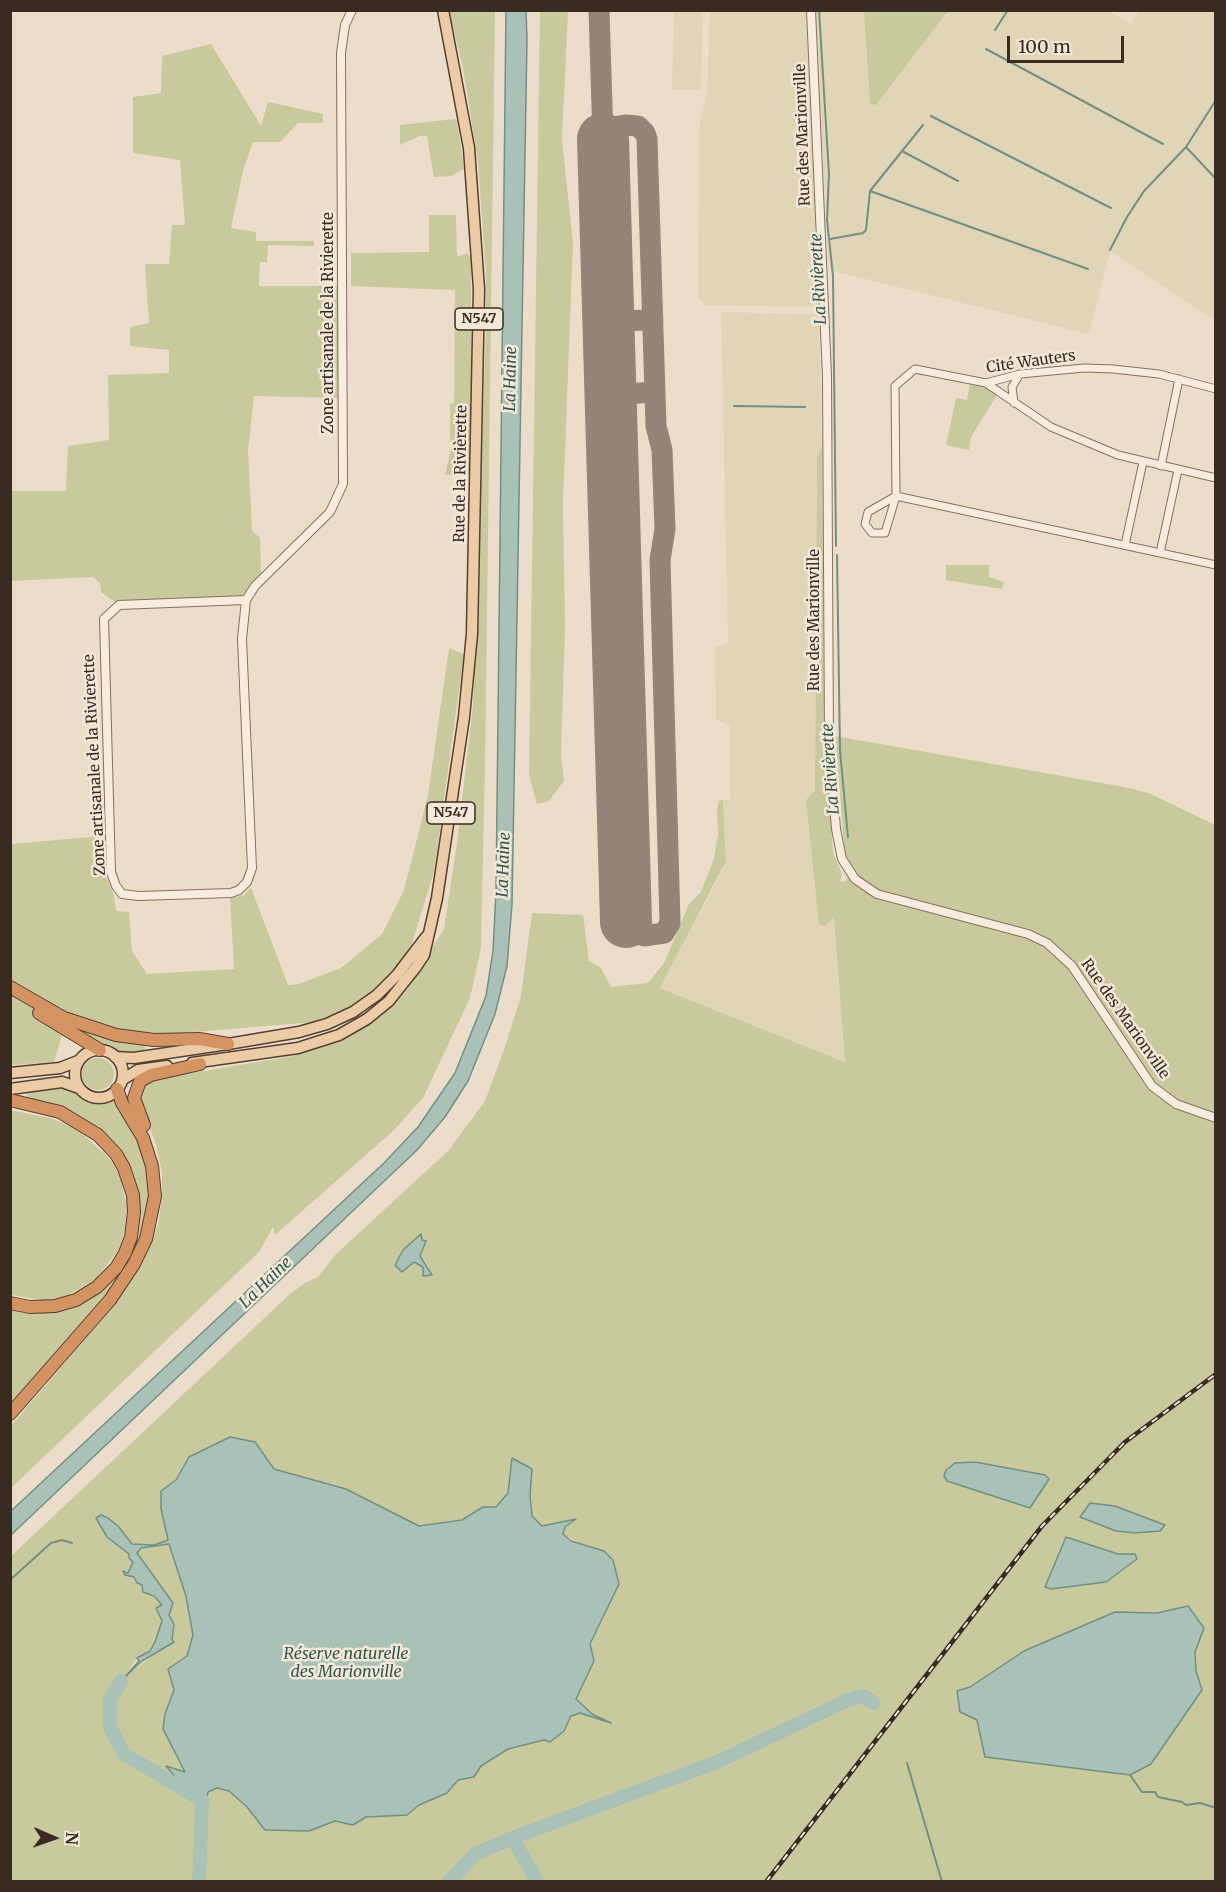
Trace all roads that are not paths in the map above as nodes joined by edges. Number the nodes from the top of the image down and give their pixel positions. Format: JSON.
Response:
{"nodes":[{"id":1,"x":352,"y":10,"type":"edge"},
{"id":2,"x":443,"y":10,"type":"edge"},
{"id":3,"x":811,"y":10,"type":"edge"},
{"id":4,"x":1020,"y":374,"type":"junction"},
{"id":5,"x":1179,"y":379,"type":"junction"},
{"id":6,"x":986,"y":383,"type":"junction"},
{"id":7,"x":1215,"y":389,"type":"edge"},
{"id":8,"x":1014,"y":403,"type":"junction"},
{"id":9,"x":1143,"y":462,"type":"junction"},
{"id":10,"x":1161,"y":466,"type":"junction"},
{"id":11,"x":1178,"y":470,"type":"junction"},
{"id":12,"x":1215,"y":478,"type":"edge"},
{"id":13,"x":896,"y":496,"type":"junction"},
{"id":14,"x":1125,"y":545,"type":"junction"},
{"id":15,"x":1160,"y":553,"type":"junction"},
{"id":16,"x":1215,"y":565,"type":"edge"},
{"id":17,"x":246,"y":600,"type":"junction"},
{"id":18,"x":426,"y":937,"type":"junction"},
{"id":19,"x":10,"y":988,"type":"edge"},
{"id":20,"x":228,"y":1044,"type":"junction"},
{"id":21,"x":100,"y":1050,"type":"junction"},
{"id":22,"x":115,"y":1057,"type":"junction"},
{"id":23,"x":78,"y":1061,"type":"junction"},
{"id":24,"x":200,"y":1064,"type":"junction"},
{"id":25,"x":10,"y":1073,"type":"edge"},
{"id":26,"x":120,"y":1084,"type":"junction"},
{"id":27,"x":79,"y":1088,"type":"junction"},
{"id":28,"x":10,"y":1089,"type":"edge"},
{"id":29,"x":10,"y":1100,"type":"edge"},
{"id":30,"x":1215,"y":1118,"type":"edge"},
{"id":31,"x":148,"y":1152,"type":"junction"},
{"id":32,"x":10,"y":1303,"type":"edge"},
{"id":33,"x":10,"y":1414,"type":"edge"}],
"edges":[{"from":1,"to":17,"type":"street","name":"Zone artisanale de la Rivierette"},
{"from":2,"to":18,"type":"main road","name":"Rue de la Rivièrette","number":"N547"},
{"from":3,"to":30,"type":"street","name":"Rue des Marionville"},
{"from":4,"to":5,"type":"street","name":"Cité Wauters"},
{"from":4,"to":6,"type":"street","name":"Cité Wauters"},
{"from":4,"to":8,"type":"street"},
{"from":5,"to":7,"type":"street","name":"Cité Wauters"},
{"from":5,"to":10,"type":"street"},
{"from":6,"to":8,"type":"street"},
{"from":6,"to":13,"type":"street","name":"Cité Wauters"},
{"from":8,"to":9,"type":"street"},
{"from":9,"to":10,"type":"street"},
{"from":9,"to":14,"type":"street"},
{"from":10,"to":11,"type":"street"},
{"from":11,"to":12,"type":"street"},
{"from":11,"to":15,"type":"street"},
{"from":13,"to":13,"type":"street","name":"Cité Wauters"},
{"from":13,"to":14,"type":"street"},
{"from":14,"to":15,"type":"street"},
{"from":15,"to":16,"type":"street"},
{"from":17,"to":17,"type":"street","name":"Zone artisanale de la Rivierette"},
{"from":18,"to":20,"type":"main road","number":"N547"},
{"from":18,"to":24,"type":"main road","number":"N547"},
{"from":19,"to":20,"type":"highway"},
{"from":19,"to":21,"type":"highway"},
{"from":20,"to":22,"type":"main road","number":"N547"},
{"from":21,"to":22,"type":"main road","number":"N547"},
{"from":21,"to":23,"type":"main road"},
{"from":22,"to":26,"type":"main road"},
{"from":23,"to":25,"type":"main road"},
{"from":23,"to":27,"type":"main road"},
{"from":24,"to":26,"type":"main road","number":"N547"},
{"from":24,"to":31,"type":"highway"},
{"from":26,"to":27,"type":"main road","number":"N547"},
{"from":26,"to":31,"type":"highway"},
{"from":27,"to":28,"type":"main road","number":"N547"},
{"from":29,"to":32,"type":"highway"},
{"from":31,"to":33,"type":"highway"}]}
